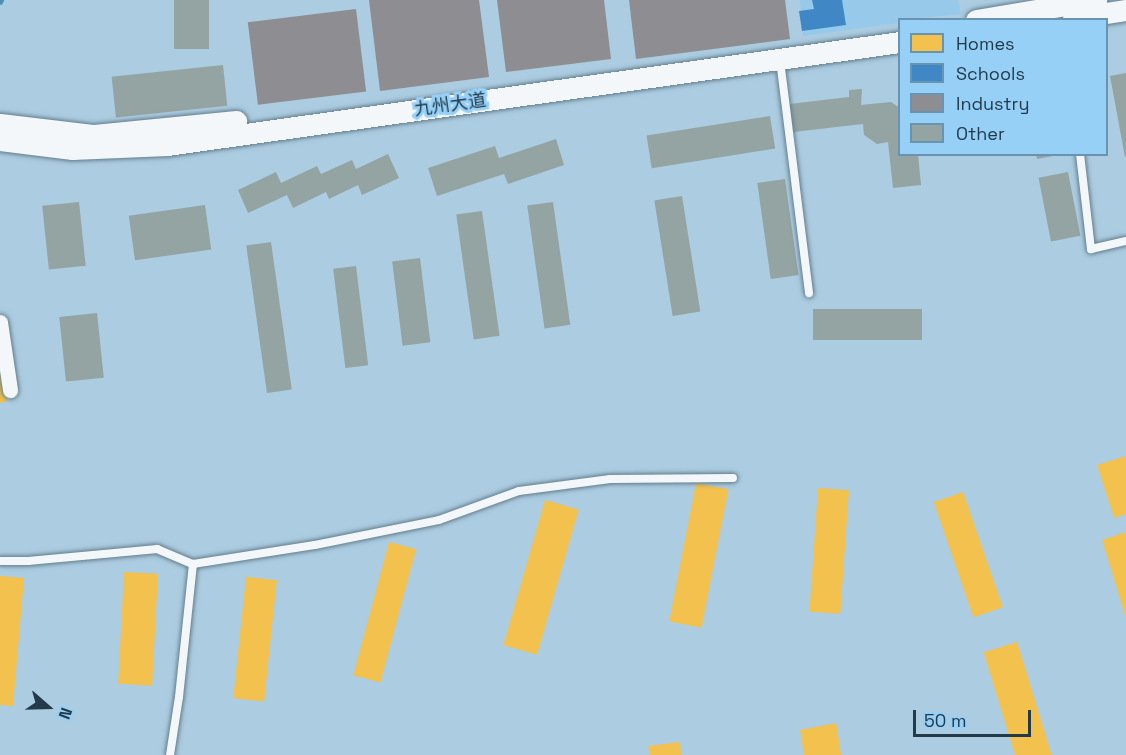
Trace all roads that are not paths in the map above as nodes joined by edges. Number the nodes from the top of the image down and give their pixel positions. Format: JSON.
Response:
{"nodes":[{"id":1,"x":1096,"y":0,"type":"edge"},
{"id":2,"x":1126,"y":10,"type":"edge"},
{"id":3,"x":988,"y":18,"type":"edge"},
{"id":4,"x":1074,"y":18,"type":"edge"},
{"id":5,"x":898,"y":30,"type":"edge"},
{"id":6,"x":898,"y":42,"type":"edge"},
{"id":7,"x":779,"y":59,"type":"junction"},
{"id":8,"x":0,"y":123,"type":"edge"},
{"id":9,"x":0,"y":140,"type":"edge"},
{"id":10,"x":1080,"y":156,"type":"edge"},
{"id":11,"x":1126,"y":241,"type":"edge"},
{"id":12,"x":809,"y":293,"type":"dead end"},
{"id":13,"x":0,"y":322,"type":"edge"},
{"id":14,"x":10,"y":390,"type":"dead end"},
{"id":15,"x":733,"y":478,"type":"dead end"},
{"id":16,"x":0,"y":561,"type":"edge"},
{"id":17,"x":193,"y":564,"type":"junction"},
{"id":18,"x":170,"y":755,"type":"edge"}],
"edges":[{"from":1,"to":3,"type":"main road"},
{"from":2,"to":4,"type":"main road"},
{"from":5,"to":8,"type":"main road"},
{"from":6,"to":7,"type":"main road","name":"九州大道"},
{"from":7,"to":9,"type":"main road","name":"九州大道"},
{"from":7,"to":12,"type":"lane"},
{"from":10,"to":11,"type":"lane"},
{"from":13,"to":14,"type":"street"},
{"from":15,"to":17,"type":"lane"},
{"from":16,"to":17,"type":"lane"},
{"from":17,"to":18,"type":"lane"}]}
